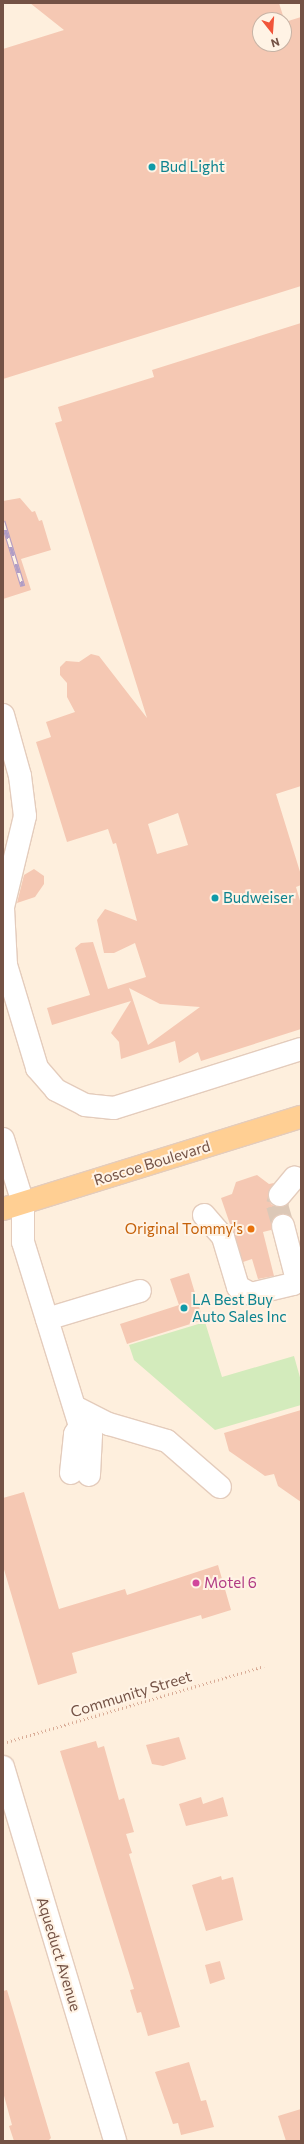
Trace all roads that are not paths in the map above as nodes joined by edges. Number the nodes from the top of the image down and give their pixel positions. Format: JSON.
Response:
{"nodes":[{"id":1,"x":3,"y":715,"type":"edge"},
{"id":2,"x":3,"y":908,"type":"edge"},
{"id":3,"x":301,"y":1049,"type":"edge"},
{"id":4,"x":301,"y":1117,"type":"edge"},
{"id":5,"x":3,"y":1139,"type":"edge"},
{"id":6,"x":295,"y":1177,"type":"dead end"},
{"id":7,"x":280,"y":1195,"type":"tunnel mouth"},
{"id":8,"x":13,"y":1206,"type":"edge"},
{"id":9,"x":204,"y":1214,"type":"dead end"},
{"id":10,"x":283,"y":1226,"type":"tunnel mouth"},
{"id":11,"x":140,"y":1291,"type":"dead end"},
{"id":12,"x":47,"y":1319,"type":"junction"},
{"id":13,"x":78,"y":1416,"type":"junction"},
{"id":14,"x":80,"y":1474,"type":"dead end"},
{"id":15,"x":220,"y":1487,"type":"dead end"},
{"id":16,"x":3,"y":1767,"type":"edge"},
{"id":17,"x":115,"y":2141,"type":"edge"}],
"edges":[{"from":1,"to":2,"type":"street"},
{"from":2,"to":3,"type":"street"},
{"from":4,"to":8,"type":"main road","name":"Roscoe Boulevard"},
{"from":5,"to":8,"type":"street"},
{"from":6,"to":7,"type":"street"},
{"from":8,"to":12,"type":"street"},
{"from":9,"to":10,"type":"street"},
{"from":11,"to":12,"type":"street"},
{"from":12,"to":13,"type":"street"},
{"from":13,"to":14,"type":"street"},
{"from":13,"to":15,"type":"street"},
{"from":16,"to":17,"type":"street","name":"Aqueduct Avenue"}]}
